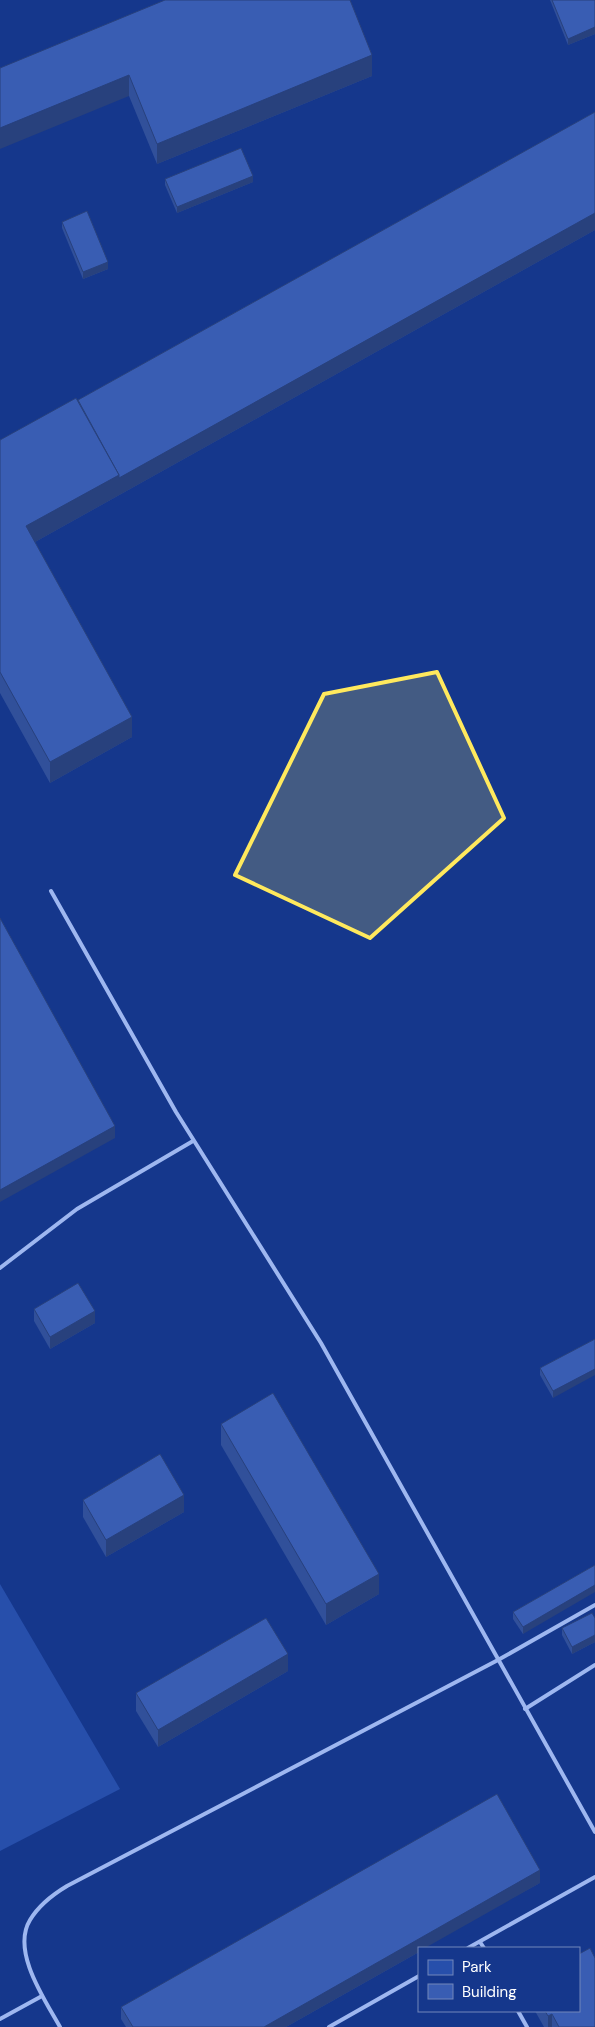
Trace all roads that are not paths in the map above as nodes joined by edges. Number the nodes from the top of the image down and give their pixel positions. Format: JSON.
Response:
{"nodes":[{"id":1,"x":51,"y":892,"type":"dead end"},
{"id":2,"x":194,"y":1141,"type":"junction"},
{"id":3,"x":0,"y":1268,"type":"edge"},
{"id":4,"x":595,"y":1605,"type":"edge"},
{"id":5,"x":498,"y":1660,"type":"junction"},
{"id":6,"x":595,"y":1665,"type":"edge"},
{"id":7,"x":525,"y":1709,"type":"junction"},
{"id":8,"x":595,"y":1832,"type":"edge"},
{"id":9,"x":595,"y":1877,"type":"edge"},
{"id":10,"x":480,"y":1942,"type":"junction"},
{"id":11,"x":470,"y":1947,"type":"edge"},
{"id":12,"x":483,"y":1947,"type":"edge"},
{"id":13,"x":418,"y":1977,"type":"edge"},
{"id":14,"x":42,"y":1996,"type":"junction"},
{"id":15,"x":519,"y":2012,"type":"edge"},
{"id":16,"x":0,"y":2019,"type":"edge"},
{"id":17,"x":60,"y":2027,"type":"edge"},
{"id":18,"x":329,"y":2027,"type":"edge"},
{"id":19,"x":527,"y":2027,"type":"edge"}],
"edges":[{"from":1,"to":2,"type":"lane"},
{"from":2,"to":3,"type":"lane"},
{"from":2,"to":5,"type":"lane"},
{"from":4,"to":5,"type":"lane"},
{"from":5,"to":7,"type":"lane"},
{"from":5,"to":14,"type":"lane"},
{"from":6,"to":7,"type":"lane"},
{"from":7,"to":8,"type":"lane"},
{"from":9,"to":10,"type":"lane"},
{"from":10,"to":11,"type":"lane"},
{"from":10,"to":12,"type":"lane"},
{"from":13,"to":18,"type":"lane"},
{"from":14,"to":16,"type":"lane"},
{"from":14,"to":17,"type":"lane"},
{"from":15,"to":19,"type":"lane"}]}
